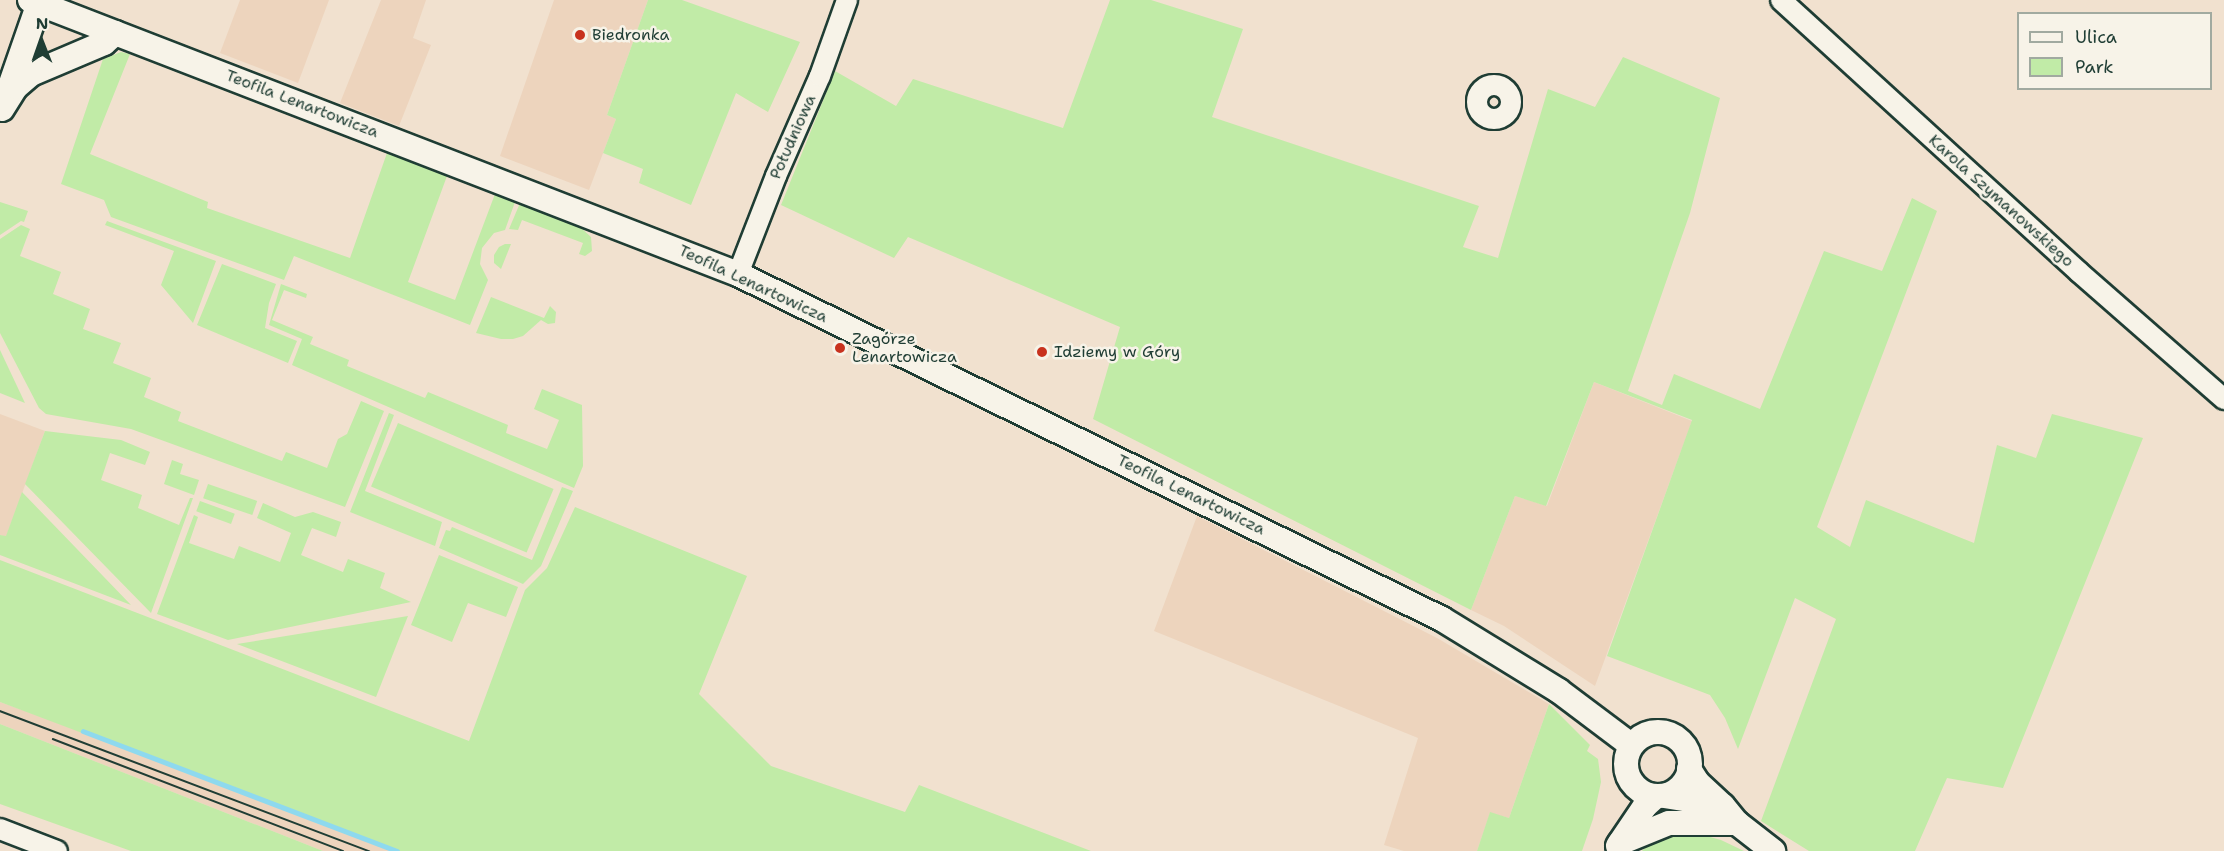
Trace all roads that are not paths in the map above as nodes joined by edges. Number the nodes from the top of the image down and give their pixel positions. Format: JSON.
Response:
{"nodes":[{"id":1,"x":847,"y":0,"type":"edge"},
{"id":2,"x":1781,"y":0,"type":"edge"},
{"id":3,"x":34,"y":2,"type":"edge"},
{"id":4,"x":115,"y":33,"type":"junction"},
{"id":5,"x":1,"y":111,"type":"edge"},
{"id":6,"x":738,"y":274,"type":"junction"},
{"id":7,"x":2224,"y":399,"type":"edge"},
{"id":8,"x":1631,"y":745,"type":"junction"},
{"id":9,"x":1689,"y":769,"type":"junction"},
{"id":10,"x":1652,"y":793,"type":"junction"},
{"id":11,"x":1737,"y":824,"type":"junction"},
{"id":12,"x":0,"y":829,"type":"edge"},
{"id":13,"x":1618,"y":847,"type":"edge"},
{"id":14,"x":57,"y":851,"type":"edge"},
{"id":15,"x":1773,"y":851,"type":"edge"}],
"edges":[{"from":1,"to":6,"type":"street","name":"Południowa"},
{"from":2,"to":7,"type":"street","name":"Karola Szymanowskiego"},
{"from":3,"to":4,"type":"street","name":"Teofila Lenartowicza"},
{"from":3,"to":5,"type":"street"},
{"from":4,"to":5,"type":"street"},
{"from":4,"to":6,"type":"street","name":"Teofila Lenartowicza"},
{"from":6,"to":8,"type":"street","name":"Teofila Lenartowicza"},
{"from":8,"to":9,"type":"street"},
{"from":8,"to":10,"type":"street"},
{"from":9,"to":10,"type":"street"},
{"from":9,"to":11,"type":"street"},
{"from":10,"to":11,"type":"street"},
{"from":10,"to":13,"type":"street"},
{"from":11,"to":13,"type":"street"},
{"from":11,"to":15,"type":"street"},
{"from":12,"to":14,"type":"street"}]}
